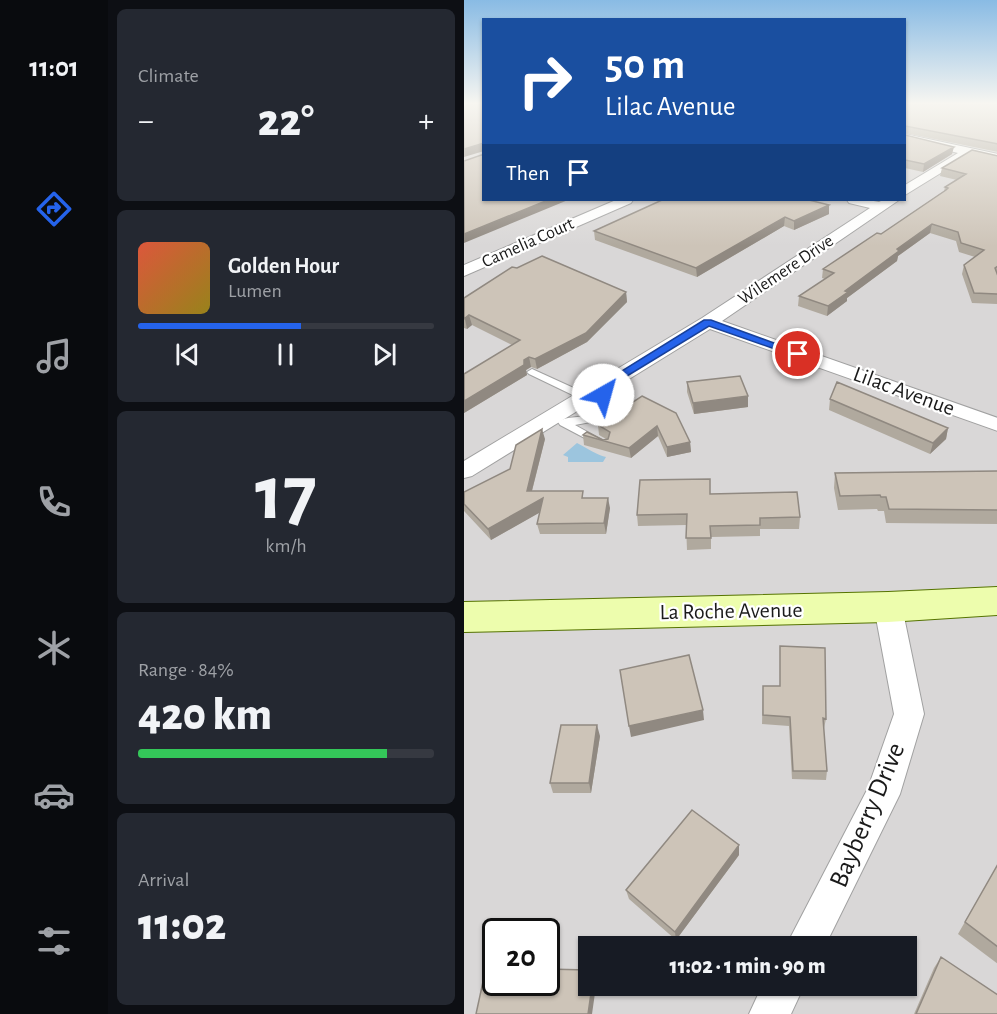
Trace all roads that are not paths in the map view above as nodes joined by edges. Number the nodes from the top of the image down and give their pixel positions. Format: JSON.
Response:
{"nodes":[{"id":1,"x":969,"y":151,"type":"edge"},
{"id":2,"x":970,"y":151,"type":"edge"},
{"id":3,"x":998,"y":158,"type":"edge"},
{"id":4,"x":906,"y":190,"type":"edge"},
{"id":5,"x":624,"y":201,"type":"edge"},
{"id":6,"x":865,"y":201,"type":"edge"},
{"id":7,"x":886,"y":203,"type":"edge"},
{"id":8,"x":464,"y":271,"type":"edge"},
{"id":9,"x":708,"y":322,"type":"junction"},
{"id":10,"x":532,"y":372,"type":"edge"},
{"id":11,"x":591,"y":393,"type":"junction"},
{"id":12,"x":557,"y":420,"type":"junction"},
{"id":13,"x":998,"y":425,"type":"edge"},
{"id":14,"x":605,"y":445,"type":"edge"},
{"id":15,"x":464,"y":471,"type":"edge"},
{"id":16,"x":998,"y":601,"type":"edge"},
{"id":17,"x":888,"y":607,"type":"junction"},
{"id":18,"x":464,"y":617,"type":"edge"},
{"id":19,"x":810,"y":936,"type":"edge"},
{"id":20,"x":779,"y":996,"type":"edge"},
{"id":21,"x":769,"y":1014,"type":"edge"}],
"edges":[{"from":1,"to":4,"type":"street"},
{"from":2,"to":3,"type":"street"},
{"from":5,"to":8,"type":"street","name":"Camelia Court"},
{"from":6,"to":7,"type":"street"},
{"from":7,"to":9,"type":"street","name":"Wilemere Drive"},
{"from":9,"to":11,"type":"street","name":"Wilemere Drive"},
{"from":9,"to":13,"type":"street","name":"Lilac Avenue"},
{"from":10,"to":11,"type":"lane"},
{"from":11,"to":12,"type":"street","name":"Wilemere Drive"},
{"from":12,"to":14,"type":"lane"},
{"from":12,"to":15,"type":"street","name":"Wilemere Drive"},
{"from":16,"to":17,"type":"main road","name":"La Roche Avenue"},
{"from":17,"to":18,"type":"main road","name":"La Roche Avenue"},
{"from":17,"to":19,"type":"street","name":"Bayberry Drive"},
{"from":20,"to":21,"type":"street"}]}
